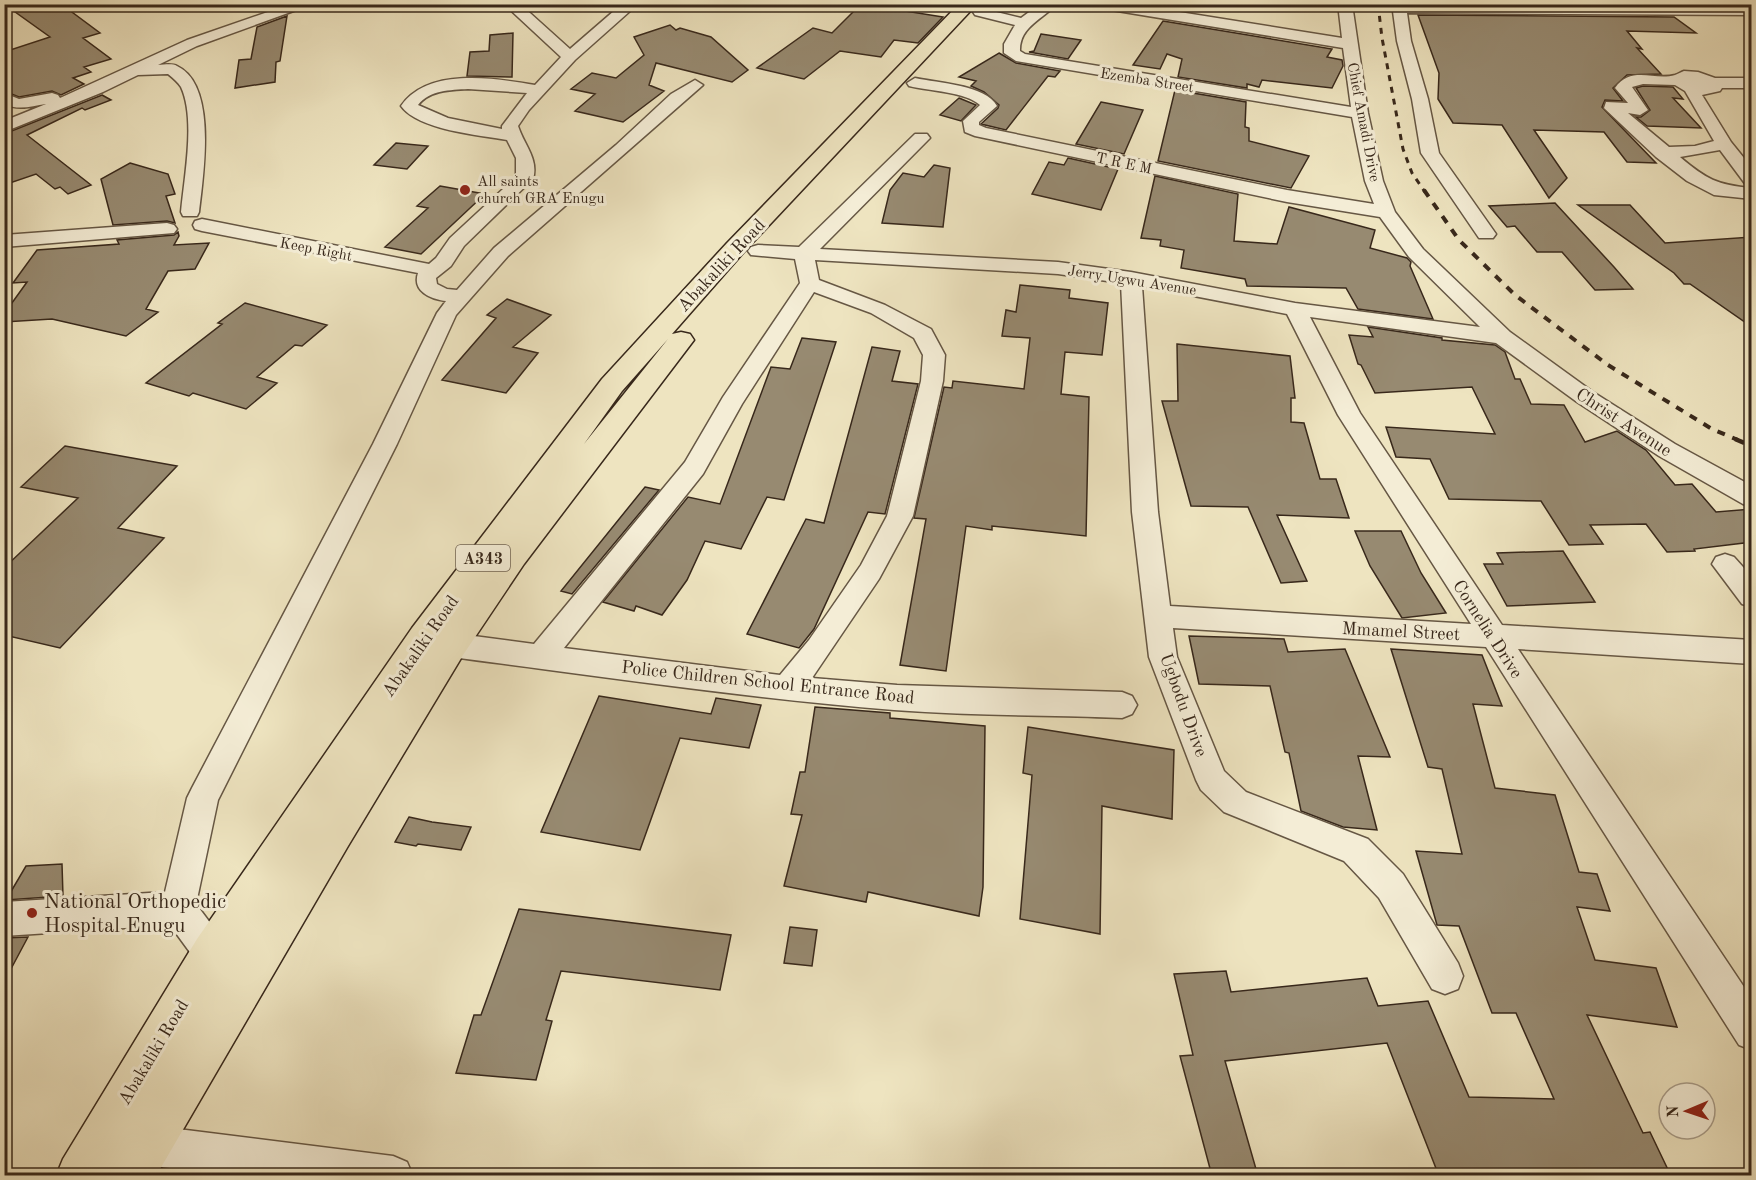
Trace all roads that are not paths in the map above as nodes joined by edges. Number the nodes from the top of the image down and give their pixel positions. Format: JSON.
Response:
{"nodes":[{"id":1,"x":306,"y":4,"type":"edge"},
{"id":2,"x":511,"y":4,"type":"edge"},
{"id":3,"x":631,"y":4,"type":"edge"},
{"id":4,"x":1050,"y":4,"type":"edge"},
{"id":5,"x":1099,"y":4,"type":"edge"},
{"id":6,"x":1345,"y":4,"type":"edge"},
{"id":7,"x":979,"y":7,"type":"edge"},
{"id":8,"x":1399,"y":7,"type":"edge"},
{"id":9,"x":1600,"y":8,"type":"edge"},
{"id":10,"x":1752,"y":11,"type":"edge"},
{"id":11,"x":1024,"y":23,"type":"junction"},
{"id":12,"x":192,"y":43,"type":"junction"},
{"id":13,"x":1349,"y":44,"type":"junction"},
{"id":14,"x":570,"y":57,"type":"junction"},
{"id":15,"x":172,"y":69,"type":"junction"},
{"id":16,"x":132,"y":72,"type":"junction"},
{"id":17,"x":915,"y":83,"type":"junction"},
{"id":18,"x":1752,"y":83,"type":"edge"},
{"id":19,"x":1687,"y":84,"type":"junction"},
{"id":20,"x":695,"y":85,"type":"dead end"},
{"id":21,"x":97,"y":89,"type":"junction"},
{"id":22,"x":539,"y":90,"type":"junction"},
{"id":23,"x":4,"y":98,"type":"edge"},
{"id":24,"x":1360,"y":114,"type":"junction"},
{"id":25,"x":4,"y":127,"type":"edge"},
{"id":26,"x":513,"y":136,"type":"junction"},
{"id":27,"x":921,"y":138,"type":"dead end"},
{"id":28,"x":1724,"y":144,"type":"junction"},
{"id":29,"x":1662,"y":153,"type":"junction"},
{"id":30,"x":1752,"y":181,"type":"edge"},
{"id":31,"x":1752,"y":194,"type":"edge"},
{"id":32,"x":1386,"y":212,"type":"junction"},
{"id":33,"x":196,"y":218,"type":"junction"},
{"id":34,"x":1486,"y":234,"type":"dead end"},
{"id":35,"x":4,"y":241,"type":"edge"},
{"id":36,"x":758,"y":251,"type":"junction"},
{"id":37,"x":804,"y":254,"type":"junction"},
{"id":38,"x":437,"y":266,"type":"junction"},
{"id":39,"x":485,"y":269,"type":"junction"},
{"id":40,"x":1131,"y":278,"type":"junction"},
{"id":41,"x":810,"y":283,"type":"junction"},
{"id":42,"x":460,"y":296,"type":"junction"},
{"id":43,"x":1295,"y":309,"type":"junction"},
{"id":44,"x":1502,"y":338,"type":"junction"},
{"id":45,"x":1752,"y":498,"type":"edge"},
{"id":46,"x":1725,"y":564,"type":"dead end"},
{"id":47,"x":1752,"y":596,"type":"edge"},
{"id":48,"x":1159,"y":616,"type":"junction"},
{"id":49,"x":1493,"y":636,"type":"junction"},
{"id":50,"x":451,"y":645,"type":"junction"},
{"id":51,"x":1752,"y":652,"type":"edge"},
{"id":52,"x":540,"y":657,"type":"junction"},
{"id":53,"x":787,"y":688,"type":"junction"},
{"id":54,"x":1122,"y":705,"type":"dead end"},
{"id":55,"x":178,"y":908,"type":"junction"},
{"id":56,"x":4,"y":919,"type":"edge"},
{"id":57,"x":212,"y":954,"type":"junction"},
{"id":58,"x":254,"y":966,"type":"junction"},
{"id":59,"x":1445,"y":976,"type":"dead end"},
{"id":60,"x":1752,"y":1032,"type":"edge"},
{"id":61,"x":137,"y":1160,"type":"edge"},
{"id":62,"x":383,"y":1175,"type":"edge"},
{"id":63,"x":80,"y":1176,"type":"edge"}],
"edges":[{"from":1,"to":12,"type":"street"},
{"from":2,"to":14,"type":"street"},
{"from":3,"to":14,"type":"street"},
{"from":4,"to":11,"type":"street"},
{"from":5,"to":13,"type":"street"},
{"from":6,"to":13,"type":"street","name":"Chief Amadi Drive"},
{"from":7,"to":11,"type":"street"},
{"from":7,"to":17,"type":"highway","name":"Abakaliki Road","number":"A343"},
{"from":7,"to":57,"type":"highway","name":"Abakaliki Road","number":"A343"},
{"from":8,"to":9,"type":"street"},
{"from":8,"to":34,"type":"street"},
{"from":9,"to":10,"type":"street"},
{"from":11,"to":24,"type":"street","name":"Ezemba Street"},
{"from":12,"to":15,"type":"street"},
{"from":12,"to":16,"type":"street"},
{"from":13,"to":24,"type":"street","name":"Chief Amadi Drive"},
{"from":14,"to":22,"type":"street"},
{"from":15,"to":16,"type":"street"},
{"from":15,"to":33,"type":"street"},
{"from":16,"to":21,"type":"street"},
{"from":17,"to":32,"type":"street","name":"T R E M"},
{"from":17,"to":36,"type":"highway","name":"Abakaliki Road","number":"A343"},
{"from":18,"to":19,"type":"street"},
{"from":19,"to":28,"type":"street"},
{"from":19,"to":29,"type":"street"},
{"from":20,"to":39,"type":"street"},
{"from":21,"to":23,"type":"street"},
{"from":21,"to":25,"type":"street"},
{"from":22,"to":26,"type":"street"},
{"from":22,"to":26,"type":"street"},
{"from":24,"to":32,"type":"street","name":"Chief Amadi Drive"},
{"from":26,"to":38,"type":"street"},
{"from":27,"to":37,"type":"street"},
{"from":28,"to":29,"type":"street"},
{"from":28,"to":30,"type":"street"},
{"from":29,"to":31,"type":"street"},
{"from":32,"to":44,"type":"street","name":"Chief Amadi Drive"},
{"from":33,"to":35,"type":"street"},
{"from":33,"to":38,"type":"street","name":"Keep Right"},
{"from":36,"to":37,"type":"street","name":"Jerry Ugwu Avenue"},
{"from":36,"to":50,"type":"highway","name":"Abakaliki Road","number":"A343"},
{"from":37,"to":40,"type":"street","name":"Jerry Ugwu Avenue"},
{"from":37,"to":41,"type":"street"},
{"from":38,"to":39,"type":"street","name":"Keep Right"},
{"from":38,"to":42,"type":"street"},
{"from":39,"to":42,"type":"street"},
{"from":40,"to":43,"type":"street","name":"Jerry Ugwu Avenue"},
{"from":40,"to":48,"type":"street","name":"Ugbodu Drive"},
{"from":41,"to":52,"type":"street"},
{"from":41,"to":53,"type":"street"},
{"from":42,"to":55,"type":"street"},
{"from":43,"to":44,"type":"street","name":"Jerry Ugwu Avenue"},
{"from":43,"to":49,"type":"street","name":"Cornelia Drive"},
{"from":44,"to":45,"type":"street","name":"Christ Avenue"},
{"from":46,"to":47,"type":"street"},
{"from":48,"to":49,"type":"street","name":"Mmamel Street"},
{"from":48,"to":59,"type":"street","name":"Ugbodu Drive"},
{"from":49,"to":51,"type":"street","name":"Mmamel Street"},
{"from":49,"to":60,"type":"street","name":"Cornelia Drive"},
{"from":50,"to":52,"type":"street","name":"Police Children School Entrance Road"},
{"from":50,"to":58,"type":"highway","name":"Abakaliki Road","number":"A343"},
{"from":52,"to":53,"type":"street","name":"Police Children School Entrance Road"},
{"from":53,"to":54,"type":"street","name":"Police Children School Entrance Road"},
{"from":55,"to":56,"type":"street"},
{"from":55,"to":57,"type":"street"},
{"from":57,"to":58,"type":"street"},
{"from":57,"to":63,"type":"highway","name":"Abakaliki Road","number":"A343"},
{"from":58,"to":61,"type":"highway","name":"Abakaliki Road","number":"A343"},
{"from":61,"to":62,"type":"street"}]}
